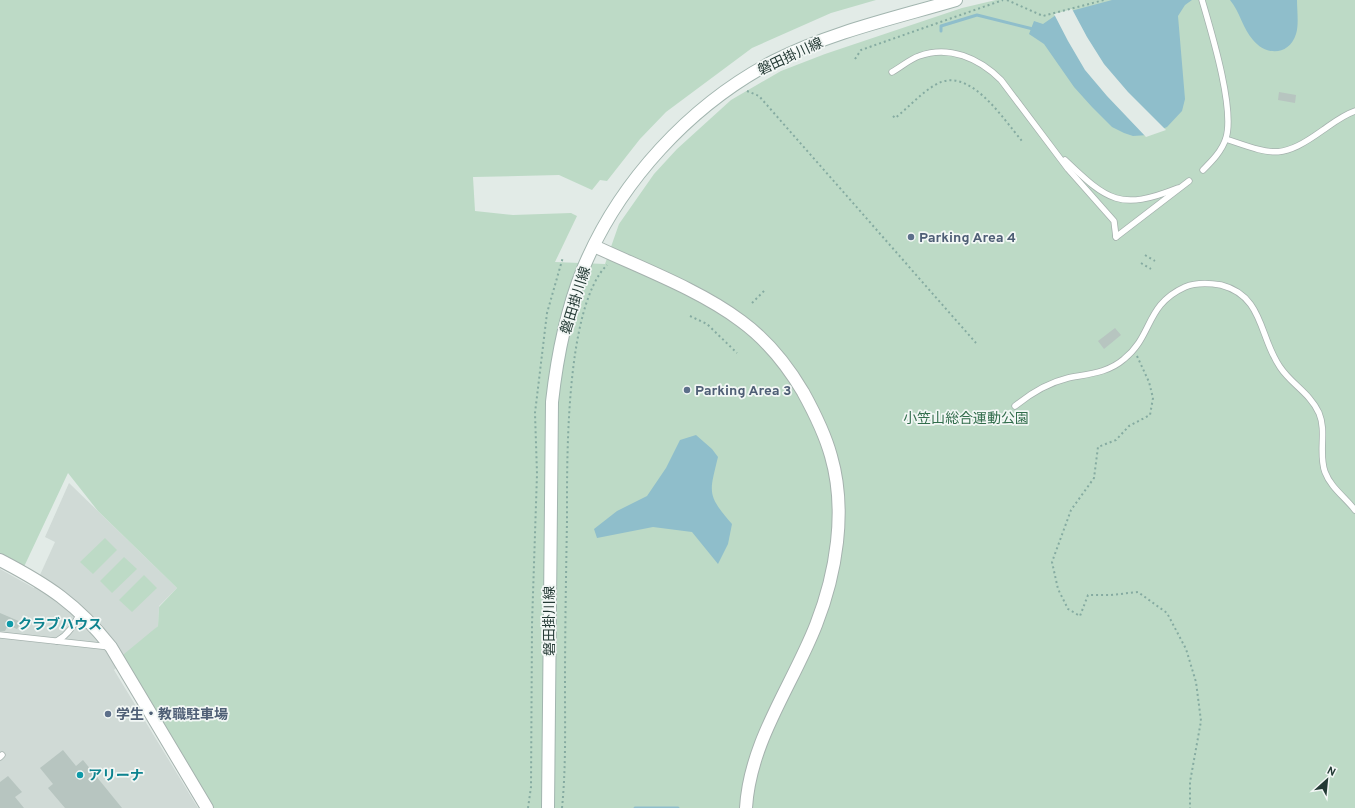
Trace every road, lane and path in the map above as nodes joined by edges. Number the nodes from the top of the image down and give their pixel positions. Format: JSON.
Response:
{"nodes":[{"id":1,"x":956,"y":0,"type":"edge"},
{"id":2,"x":1003,"y":0,"type":"edge"},
{"id":3,"x":1007,"y":0,"type":"edge"},
{"id":4,"x":1104,"y":0,"type":"edge"},
{"id":5,"x":1202,"y":0,"type":"edge"},
{"id":6,"x":856,"y":59,"type":"dead end"},
{"id":7,"x":892,"y":72,"type":"dead end"},
{"id":8,"x":744,"y":90,"type":"dead end"},
{"id":9,"x":1355,"y":111,"type":"edge"},
{"id":10,"x":892,"y":116,"type":"dead end"},
{"id":11,"x":1226,"y":139,"type":"junction"},
{"id":12,"x":1022,"y":141,"type":"dead end"},
{"id":13,"x":1056,"y":152,"type":"junction"},
{"id":14,"x":1203,"y":170,"type":"dead end"},
{"id":15,"x":1189,"y":181,"type":"dead end"},
{"id":16,"x":1178,"y":188,"type":"junction"},
{"id":17,"x":594,"y":246,"type":"junction"},
{"id":18,"x":1145,"y":255,"type":"dead end"},
{"id":19,"x":563,"y":257,"type":"dead end"},
{"id":20,"x":1155,"y":261,"type":"dead end"},
{"id":21,"x":609,"y":263,"type":"dead end"},
{"id":22,"x":1141,"y":264,"type":"dead end"},
{"id":23,"x":1151,"y":269,"type":"dead end"},
{"id":24,"x":765,"y":290,"type":"dead end"},
{"id":25,"x":752,"y":303,"type":"dead end"},
{"id":26,"x":690,"y":316,"type":"dead end"},
{"id":27,"x":976,"y":343,"type":"dead end"},
{"id":28,"x":1134,"y":349,"type":"junction"},
{"id":29,"x":737,"y":353,"type":"dead end"},
{"id":30,"x":1015,"y":406,"type":"dead end"},
{"id":31,"x":1355,"y":510,"type":"edge"},
{"id":32,"x":0,"y":560,"type":"edge"},
{"id":33,"x":80,"y":612,"type":"junction"},
{"id":34,"x":0,"y":635,"type":"edge"},
{"id":35,"x":57,"y":641,"type":"junction"},
{"id":36,"x":111,"y":647,"type":"junction"},
{"id":37,"x":207,"y":808,"type":"edge"},
{"id":38,"x":528,"y":808,"type":"edge"},
{"id":39,"x":548,"y":808,"type":"edge"},
{"id":40,"x":562,"y":808,"type":"edge"},
{"id":41,"x":746,"y":808,"type":"edge"},
{"id":42,"x":1190,"y":808,"type":"edge"}],
"edges":[{"from":1,"to":17,"type":"street","name":"磐田掛川線"},
{"from":2,"to":6,"type":"path"},
{"from":3,"to":4,"type":"path"},
{"from":5,"to":11,"type":"lane"},
{"from":7,"to":13,"type":"lane"},
{"from":8,"to":27,"type":"path"},
{"from":9,"to":11,"type":"lane"},
{"from":10,"to":12,"type":"path"},
{"from":11,"to":14,"type":"lane"},
{"from":13,"to":16,"type":"lane"},
{"from":13,"to":16,"type":"lane"},
{"from":15,"to":16,"type":"lane"},
{"from":17,"to":39,"type":"street","name":"磐田掛川線"},
{"from":17,"to":41,"type":"street"},
{"from":18,"to":20,"type":"path"},
{"from":19,"to":38,"type":"path"},
{"from":21,"to":40,"type":"path"},
{"from":22,"to":23,"type":"path"},
{"from":24,"to":25,"type":"path"},
{"from":26,"to":29,"type":"path"},
{"from":28,"to":30,"type":"lane"},
{"from":28,"to":31,"type":"lane"},
{"from":28,"to":42,"type":"path"},
{"from":32,"to":33,"type":"street"},
{"from":33,"to":35,"type":"lane"},
{"from":33,"to":36,"type":"street"},
{"from":34,"to":35,"type":"lane"},
{"from":35,"to":36,"type":"lane"},
{"from":36,"to":37,"type":"street"}]}
